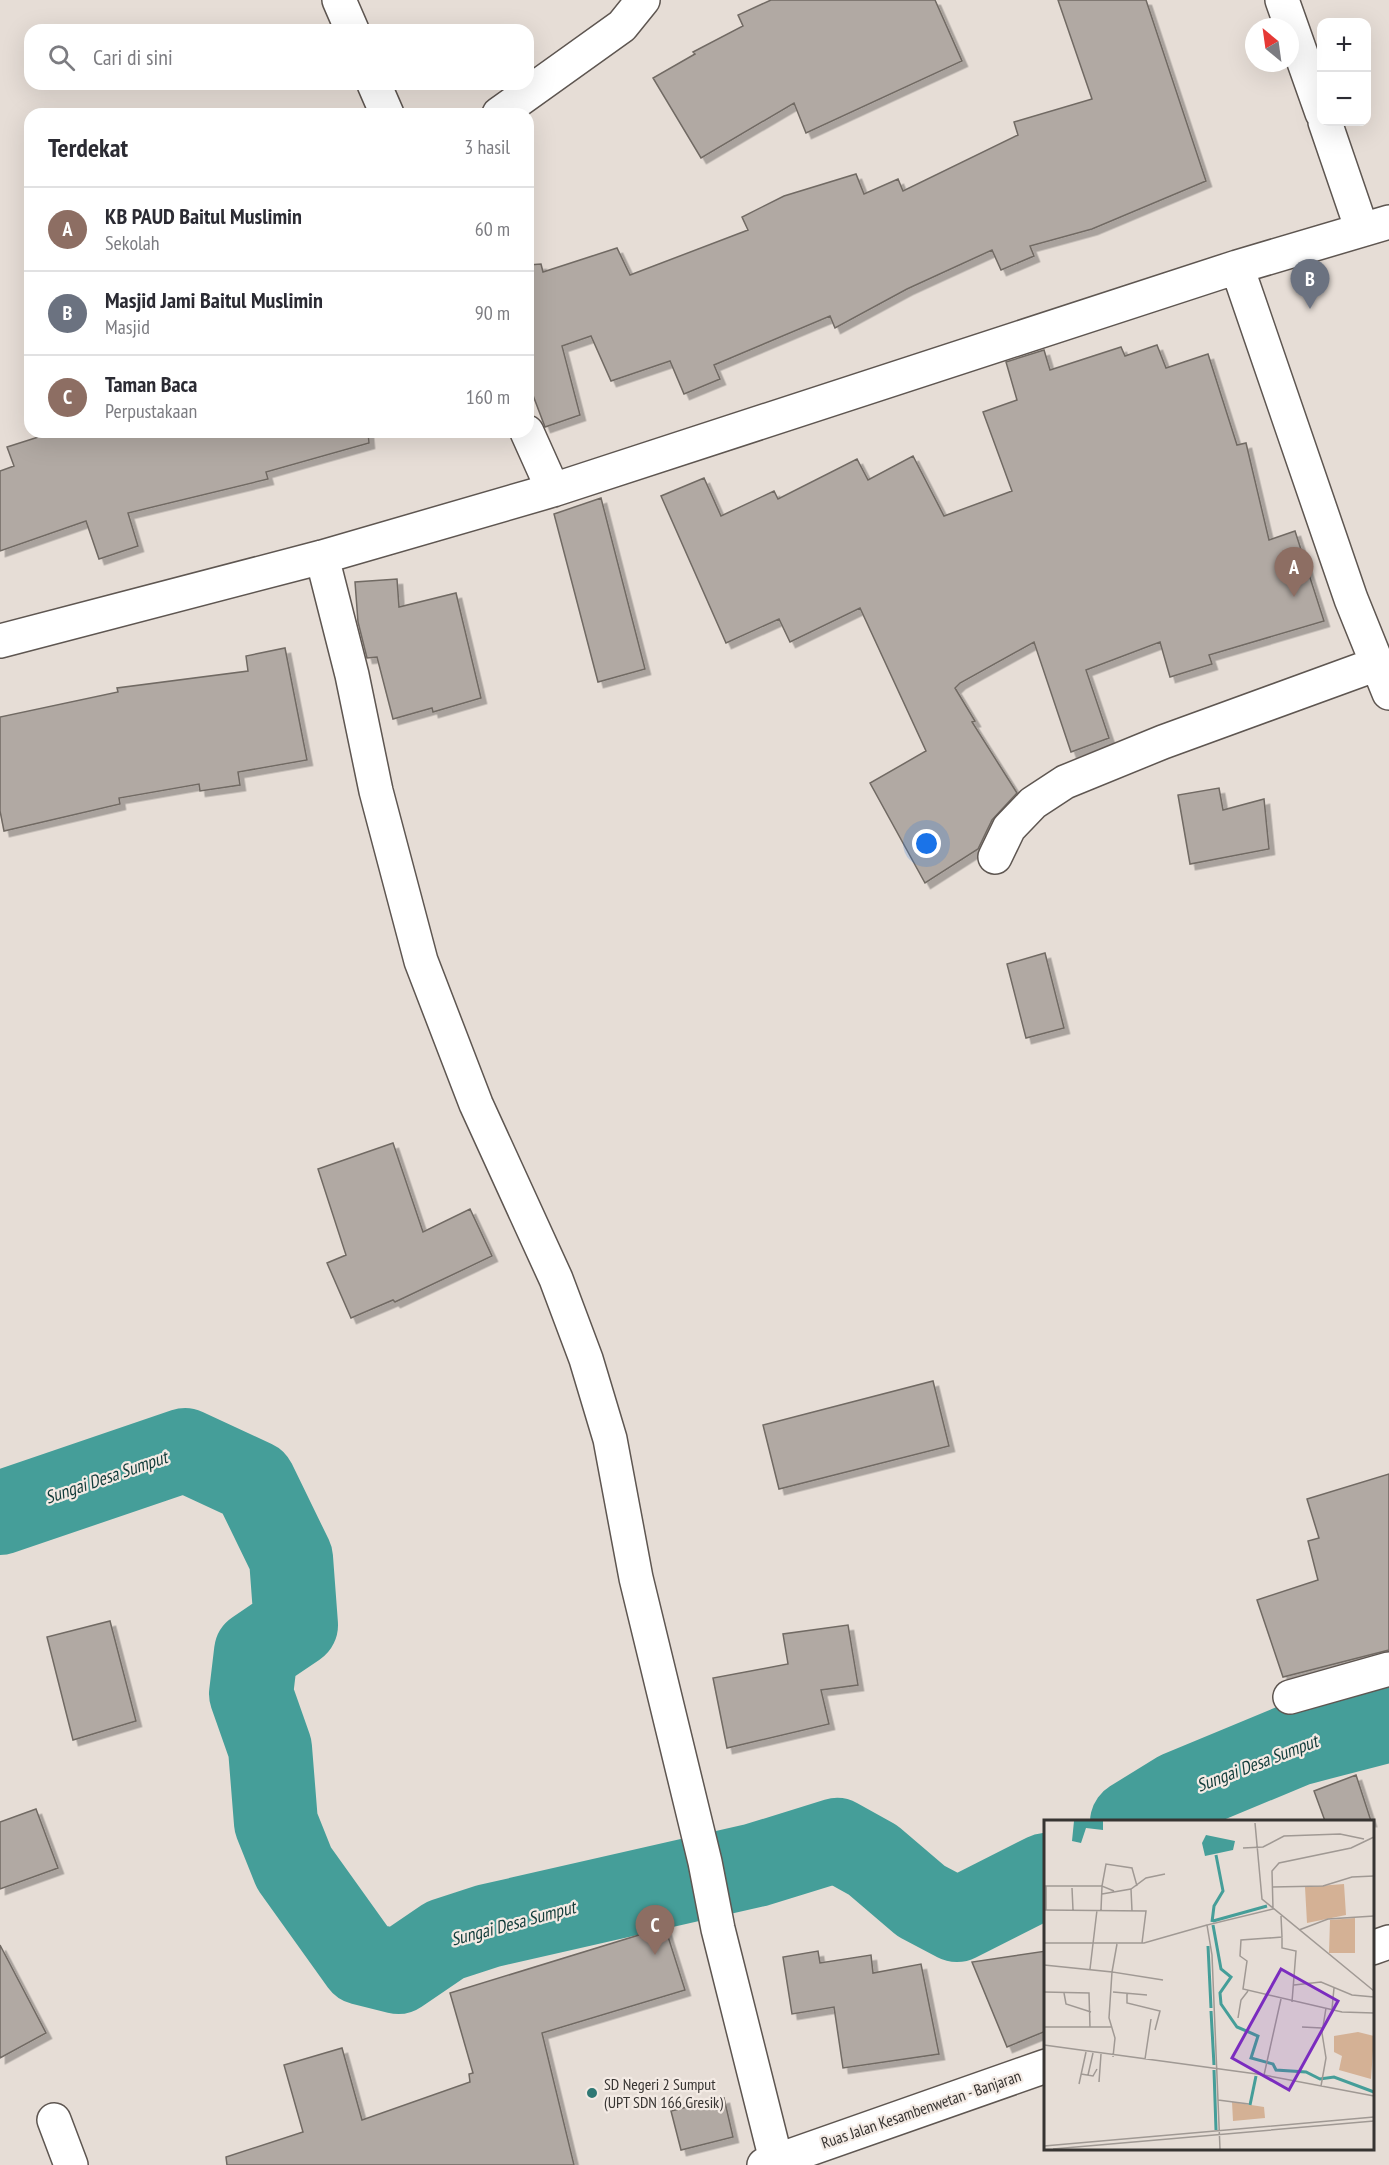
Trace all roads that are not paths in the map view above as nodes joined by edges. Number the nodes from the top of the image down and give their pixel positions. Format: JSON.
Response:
{"nodes":[{"id":1,"x":339,"y":0,"type":"edge"},
{"id":2,"x":643,"y":0,"type":"edge"},
{"id":3,"x":1282,"y":0,"type":"edge"},
{"id":4,"x":349,"y":24,"type":"edge"},
{"id":5,"x":534,"y":88,"type":"edge"},
{"id":6,"x":377,"y":90,"type":"edge"},
{"id":7,"x":532,"y":90,"type":"edge"},
{"id":8,"x":1317,"y":99,"type":"edge"},
{"id":9,"x":384,"y":108,"type":"edge"},
{"id":10,"x":506,"y":108,"type":"edge"},
{"id":11,"x":1327,"y":126,"type":"edge"},
{"id":12,"x":1376,"y":226,"type":"edge"},
{"id":13,"x":1237,"y":267,"type":"junction"},
{"id":14,"x":530,"y":438,"type":"edge"},
{"id":15,"x":553,"y":490,"type":"junction"},
{"id":16,"x":322,"y":558,"type":"junction"},
{"id":17,"x":0,"y":641,"type":"edge"},
{"id":18,"x":1377,"y":664,"type":"junction"},
{"id":19,"x":1389,"y":693,"type":"edge"},
{"id":20,"x":995,"y":857,"type":"dead end"},
{"id":21,"x":1389,"y":1669,"type":"edge"},
{"id":22,"x":1290,"y":1697,"type":"dead end"},
{"id":23,"x":1389,"y":1942,"type":"edge"},
{"id":24,"x":1374,"y":1947,"type":"edge"},
{"id":25,"x":1044,"y":2067,"type":"edge"},
{"id":26,"x":54,"y":2120,"type":"dead end"},
{"id":27,"x":770,"y":2162,"type":"edge"},
{"id":28,"x":71,"y":2165,"type":"edge"}],
"edges":[{"from":1,"to":4,"type":"street"},
{"from":2,"to":5,"type":"street"},
{"from":3,"to":8,"type":"street"},
{"from":6,"to":9,"type":"street"},
{"from":7,"to":10,"type":"street"},
{"from":11,"to":12,"type":"street"},
{"from":12,"to":13,"type":"street"},
{"from":13,"to":15,"type":"street"},
{"from":13,"to":18,"type":"street"},
{"from":14,"to":15,"type":"street"},
{"from":15,"to":16,"type":"street"},
{"from":16,"to":17,"type":"street"},
{"from":16,"to":27,"type":"street"},
{"from":18,"to":19,"type":"street"},
{"from":18,"to":20,"type":"street"},
{"from":21,"to":22,"type":"street"},
{"from":23,"to":24,"type":"street"},
{"from":25,"to":27,"type":"street","name":"Ruas Jalan Kesambenwetan - Banjaran"},
{"from":26,"to":28,"type":"street"}]}
